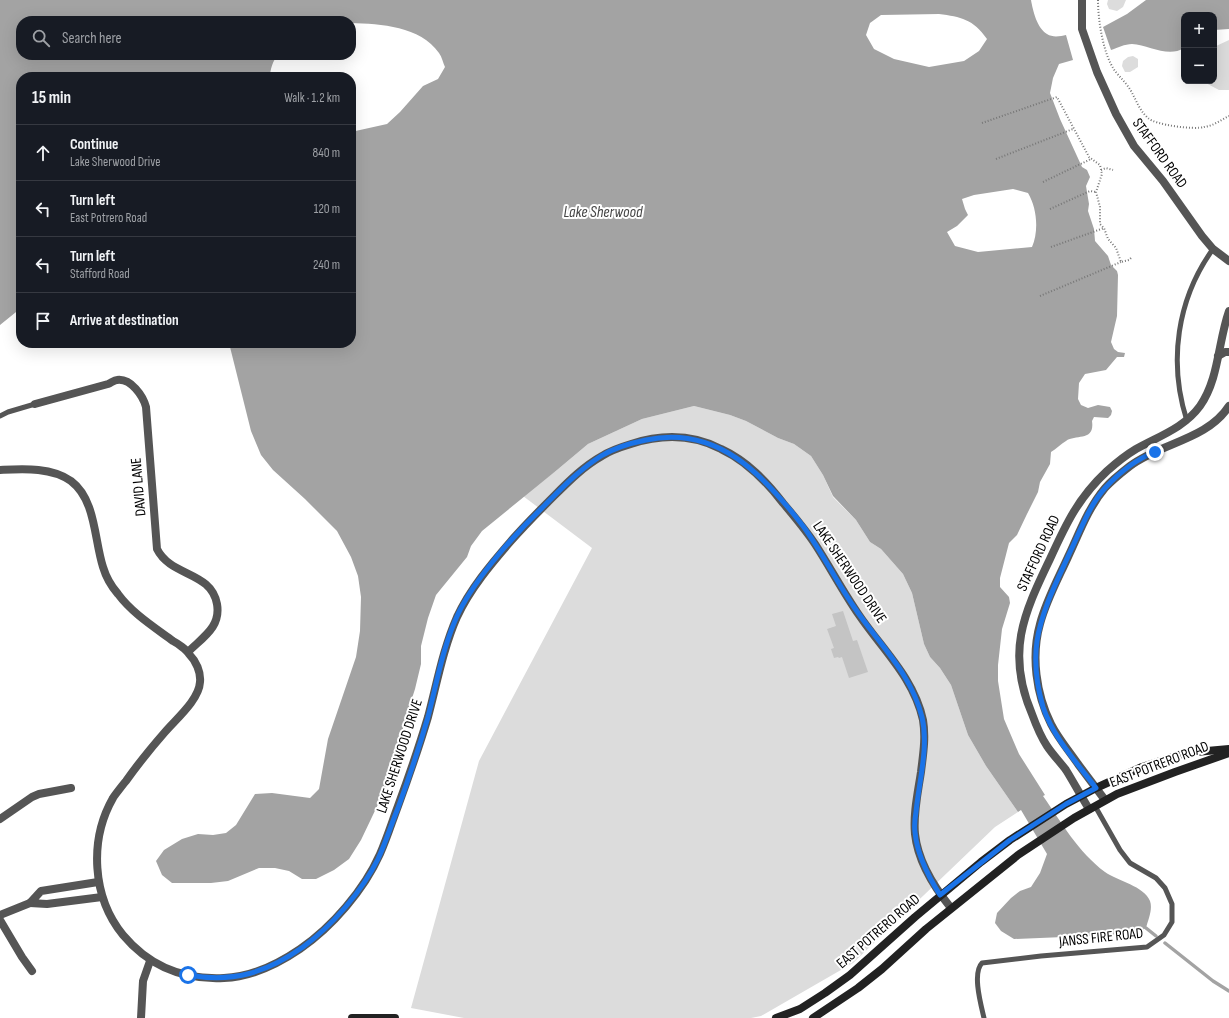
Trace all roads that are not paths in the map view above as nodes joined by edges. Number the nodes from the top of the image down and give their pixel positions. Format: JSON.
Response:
{"nodes":[{"id":1,"x":1082,"y":0,"type":"edge"},
{"id":2,"x":1213,"y":249,"type":"junction"},
{"id":3,"x":1229,"y":261,"type":"edge"},
{"id":4,"x":1229,"y":312,"type":"edge"},
{"id":5,"x":1229,"y":352,"type":"edge"},
{"id":6,"x":1218,"y":356,"type":"junction"},
{"id":7,"x":35,"y":404,"type":"joint"},
{"id":8,"x":1229,"y":406,"type":"edge"},
{"id":9,"x":0,"y":416,"type":"edge"},
{"id":10,"x":1187,"y":421,"type":"junction"},
{"id":11,"x":0,"y":470,"type":"edge"},
{"id":12,"x":188,"y":652,"type":"junction"},
{"id":13,"x":1229,"y":749,"type":"edge"},
{"id":14,"x":1229,"y":753,"type":"edge"},
{"id":15,"x":71,"y":788,"type":"dead end"},
{"id":16,"x":1096,"y":788,"type":"junction"},
{"id":17,"x":1080,"y":796,"type":"junction"},
{"id":18,"x":1106,"y":800,"type":"junction"},
{"id":19,"x":1092,"y":807,"type":"junction"},
{"id":20,"x":0,"y":819,"type":"edge"},
{"id":21,"x":98,"y":882,"type":"junction"},
{"id":22,"x":940,"y":895,"type":"junction"},
{"id":23,"x":102,"y":897,"type":"junction"},
{"id":24,"x":30,"y":903,"type":"junction"},
{"id":25,"x":951,"y":908,"type":"junction"},
{"id":26,"x":0,"y":915,"type":"edge"},
{"id":27,"x":0,"y":920,"type":"edge"},
{"id":28,"x":150,"y":961,"type":"junction"},
{"id":29,"x":32,"y":971,"type":"dead end"},
{"id":30,"x":141,"y":1018,"type":"edge"},
{"id":31,"x":352,"y":1018,"type":"edge"},
{"id":32,"x":395,"y":1018,"type":"edge"},
{"id":33,"x":776,"y":1018,"type":"edge"},
{"id":34,"x":812,"y":1018,"type":"edge"},
{"id":35,"x":984,"y":1018,"type":"edge"}],
"edges":[{"from":1,"to":2,"type":"street","name":"STAFFORD ROAD"},
{"from":2,"to":3,"type":"street","name":"STAFFORD ROAD"},
{"from":2,"to":10,"type":"lane"},
{"from":4,"to":6,"type":"street","name":"STAFFORD ROAD"},
{"from":5,"to":6,"type":"street"},
{"from":6,"to":10,"type":"street","name":"STAFFORD ROAD"},
{"from":7,"to":9,"type":"lane"},
{"from":7,"to":12,"type":"street","name":"DAVID LANE"},
{"from":8,"to":16,"type":"street","name":"STAFFORD ROAD"},
{"from":10,"to":17,"type":"street","name":"STAFFORD ROAD"},
{"from":11,"to":12,"type":"street","name":"LAKE SHERWOOD DRIVE"},
{"from":12,"to":21,"type":"street","name":"LAKE SHERWOOD DRIVE"},
{"from":13,"to":16,"type":"street","name":"EAST POTRERO ROAD"},
{"from":14,"to":18,"type":"street","name":"EAST POTRERO ROAD"},
{"from":15,"to":20,"type":"street"},
{"from":16,"to":17,"type":"street","name":"EAST POTRERO ROAD"},
{"from":16,"to":18,"type":"street","name":"STAFFORD ROAD"},
{"from":17,"to":19,"type":"street","name":"STAFFORD ROAD"},
{"from":17,"to":22,"type":"street","name":"EAST POTRERO ROAD"},
{"from":18,"to":19,"type":"street","name":"EAST POTRERO ROAD"},
{"from":19,"to":25,"type":"street","name":"EAST POTRERO ROAD"},
{"from":19,"to":35,"type":"lane","name":"JANSS FIRE ROAD"},
{"from":21,"to":23,"type":"street","name":"LAKE SHERWOOD DRIVE"},
{"from":21,"to":24,"type":"street"},
{"from":22,"to":25,"type":"street","name":"LAKE SHERWOOD DRIVE"},
{"from":22,"to":28,"type":"street","name":"LAKE SHERWOOD DRIVE"},
{"from":22,"to":33,"type":"street","name":"EAST POTRERO ROAD"},
{"from":23,"to":24,"type":"street"},
{"from":23,"to":28,"type":"street","name":"LAKE SHERWOOD DRIVE"},
{"from":24,"to":26,"type":"street"},
{"from":25,"to":34,"type":"street","name":"EAST POTRERO ROAD"},
{"from":27,"to":29,"type":"street"},
{"from":28,"to":30,"type":"street"},
{"from":31,"to":32,"type":"street"}]}
